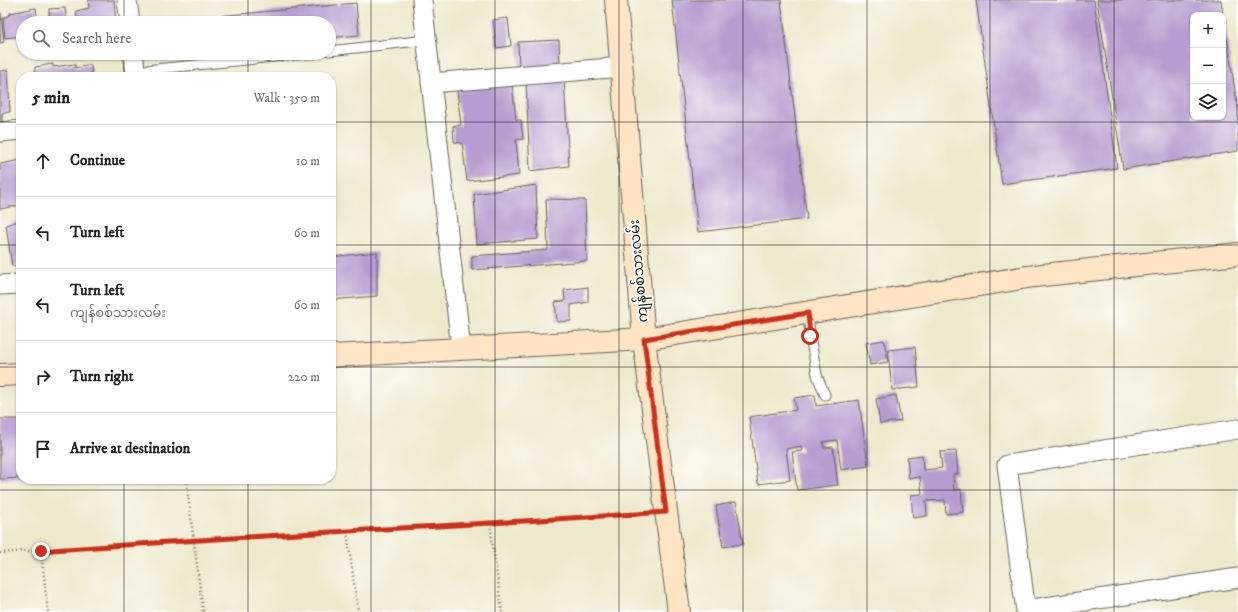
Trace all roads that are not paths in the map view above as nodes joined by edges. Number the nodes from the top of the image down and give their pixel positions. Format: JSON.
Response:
{"nodes":[{"id":1,"x":127,"y":0,"type":"edge"},
{"id":2,"x":422,"y":0,"type":"edge"},
{"id":3,"x":616,"y":0,"type":"edge"},
{"id":4,"x":129,"y":16,"type":"edge"},
{"id":5,"x":427,"y":40,"type":"junction"},
{"id":6,"x":336,"y":50,"type":"edge"},
{"id":7,"x":134,"y":60,"type":"edge"},
{"id":8,"x":255,"y":60,"type":"edge"},
{"id":9,"x":622,"y":67,"type":"junction"},
{"id":10,"x":136,"y":72,"type":"edge"},
{"id":11,"x":153,"y":72,"type":"edge"},
{"id":12,"x":431,"y":83,"type":"junction"},
{"id":13,"x":16,"y":130,"type":"edge"},
{"id":14,"x":0,"y":132,"type":"edge"},
{"id":15,"x":1238,"y":254,"type":"edge"},
{"id":16,"x":16,"y":284,"type":"edge"},
{"id":17,"x":0,"y":285,"type":"edge"},
{"id":18,"x":808,"y":313,"type":"junction"},
{"id":19,"x":644,"y":339,"type":"junction"},
{"id":20,"x":461,"y":349,"type":"junction"},
{"id":21,"x":336,"y":356,"type":"edge"},
{"id":22,"x":16,"y":374,"type":"edge"},
{"id":23,"x":0,"y":375,"type":"edge"},
{"id":24,"x":825,"y":395,"type":"dead end"},
{"id":25,"x":1238,"y":429,"type":"edge"},
{"id":26,"x":1238,"y":578,"type":"edge"},
{"id":27,"x":1026,"y":611,"type":"edge"},
{"id":28,"x":679,"y":612,"type":"edge"}],
"edges":[{"from":1,"to":4,"type":"street"},
{"from":2,"to":5,"type":"street"},
{"from":3,"to":9,"type":"street","name":"ကျန်စစ်သားလမ်း"},
{"from":5,"to":6,"type":"lane"},
{"from":5,"to":12,"type":"street"},
{"from":7,"to":10,"type":"street"},
{"from":8,"to":11,"type":"lane"},
{"from":9,"to":12,"type":"street"},
{"from":9,"to":19,"type":"street","name":"ကျန်စစ်သားလမ်း"},
{"from":12,"to":20,"type":"street"},
{"from":13,"to":14,"type":"street"},
{"from":15,"to":18,"type":"street"},
{"from":16,"to":17,"type":"street"},
{"from":18,"to":19,"type":"street"},
{"from":18,"to":24,"type":"lane"},
{"from":19,"to":20,"type":"street"},
{"from":19,"to":28,"type":"street","name":"ကျန်စစ်သားလမ်း"},
{"from":20,"to":21,"type":"street"},
{"from":22,"to":23,"type":"street"},
{"from":25,"to":27,"type":"street"},
{"from":26,"to":27,"type":"street"}]}
